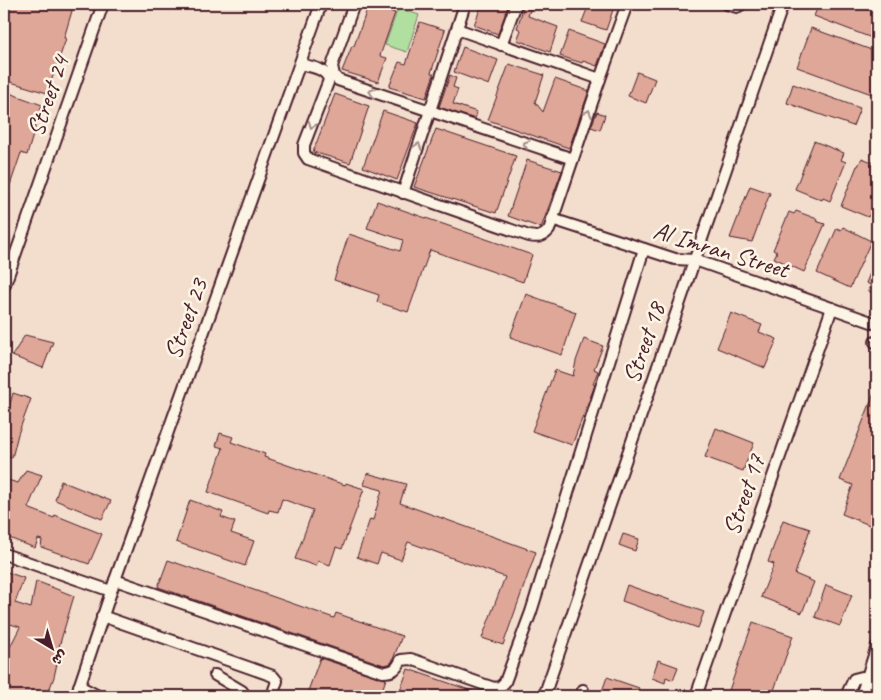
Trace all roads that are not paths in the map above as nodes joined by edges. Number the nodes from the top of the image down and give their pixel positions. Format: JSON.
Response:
{"nodes":[{"id":1,"x":103,"y":4,"type":"edge"},
{"id":2,"x":321,"y":4,"type":"edge"},
{"id":3,"x":354,"y":4,"type":"edge"},
{"id":4,"x":465,"y":4,"type":"edge"},
{"id":5,"x":516,"y":4,"type":"edge"},
{"id":6,"x":627,"y":4,"type":"edge"},
{"id":7,"x":727,"y":4,"type":"edge"},
{"id":8,"x":742,"y":4,"type":"edge"},
{"id":9,"x":783,"y":4,"type":"edge"},
{"id":10,"x":457,"y":29,"type":"junction"},
{"id":11,"x":501,"y":45,"type":"junction"},
{"id":12,"x":300,"y":64,"type":"junction"},
{"id":13,"x":600,"y":79,"type":"junction"},
{"id":14,"x":429,"y":112,"type":"junction"},
{"id":15,"x":573,"y":160,"type":"junction"},
{"id":16,"x":403,"y":193,"type":"junction"},
{"id":17,"x":552,"y":220,"type":"junction"},
{"id":18,"x":644,"y":249,"type":"junction"},
{"id":19,"x":695,"y":260,"type":"junction"},
{"id":20,"x":4,"y":286,"type":"edge"},
{"id":21,"x":832,"y":308,"type":"junction"},
{"id":22,"x":877,"y":324,"type":"edge"},
{"id":23,"x":4,"y":554,"type":"edge"},
{"id":24,"x":115,"y":580,"type":"junction"},
{"id":25,"x":111,"y":591,"type":"junction"},
{"id":26,"x":102,"y":616,"type":"junction"},
{"id":27,"x":877,"y":646,"type":"edge"},
{"id":28,"x":91,"y":648,"type":"junction"},
{"id":29,"x":215,"y":675,"type":"dead end"},
{"id":30,"x":866,"y":678,"type":"junction"},
{"id":31,"x":79,"y":686,"type":"junction"},
{"id":32,"x":71,"y":696,"type":"edge"},
{"id":33,"x":76,"y":696,"type":"edge"},
{"id":34,"x":98,"y":696,"type":"edge"},
{"id":35,"x":246,"y":696,"type":"edge"},
{"id":36,"x":272,"y":696,"type":"edge"},
{"id":37,"x":544,"y":696,"type":"edge"},
{"id":38,"x":696,"y":696,"type":"edge"},
{"id":39,"x":846,"y":696,"type":"edge"},
{"id":40,"x":860,"y":696,"type":"edge"}],
"edges":[{"from":1,"to":20,"type":"street","name":"Street 24"},
{"from":2,"to":12,"type":"street","name":"Street 23"},
{"from":14,"to":3,"type":"street","one_way":true},
{"from":4,"to":10,"type":"street"},
{"from":5,"to":11,"type":"street"},
{"from":6,"to":13,"type":"street"},
{"from":7,"to":8,"type":"street"},
{"from":9,"to":19,"type":"street","name":"Street 18"},
{"from":10,"to":11,"type":"street"},
{"from":10,"to":14,"type":"street"},
{"from":11,"to":13,"type":"street"},
{"from":12,"to":16,"type":"street","one_way":true},
{"from":12,"to":24,"type":"street","name":"Street 23"},
{"from":15,"to":13,"type":"street","one_way":true},
{"from":15,"to":14,"type":"street","one_way":true},
{"from":16,"to":14,"type":"street","one_way":true},
{"from":15,"to":17,"type":"street"},
{"from":16,"to":17,"type":"street"},
{"from":17,"to":18,"type":"street","name":"Al Imran Street"},
{"from":18,"to":19,"type":"street","name":"Al Imran Street"},
{"from":18,"to":24,"type":"street"},
{"from":19,"to":21,"type":"street","name":"Al Imran Street"},
{"from":19,"to":37,"type":"street","name":"Street 18"},
{"from":21,"to":22,"type":"street","name":"Al Imran Street"},
{"from":21,"to":38,"type":"street","name":"Street 17"},
{"from":23,"to":25,"type":"street"},
{"from":24,"to":25,"type":"street","name":"Street 23"},
{"from":25,"to":26,"type":"street","name":"Street 23"},
{"from":26,"to":28,"type":"street","name":"Street 23"},
{"from":26,"to":36,"type":"street"},
{"from":27,"to":30,"type":"street"},
{"from":28,"to":31,"type":"street","name":"Street 23"},
{"from":28,"to":32,"type":"street","name":"Street 23"},
{"from":29,"to":35,"type":"street"},
{"from":30,"to":39,"type":"street"},
{"from":30,"to":40,"type":"street"},
{"from":31,"to":33,"type":"street","name":"Street 23"},
{"from":31,"to":34,"type":"street"}]}
